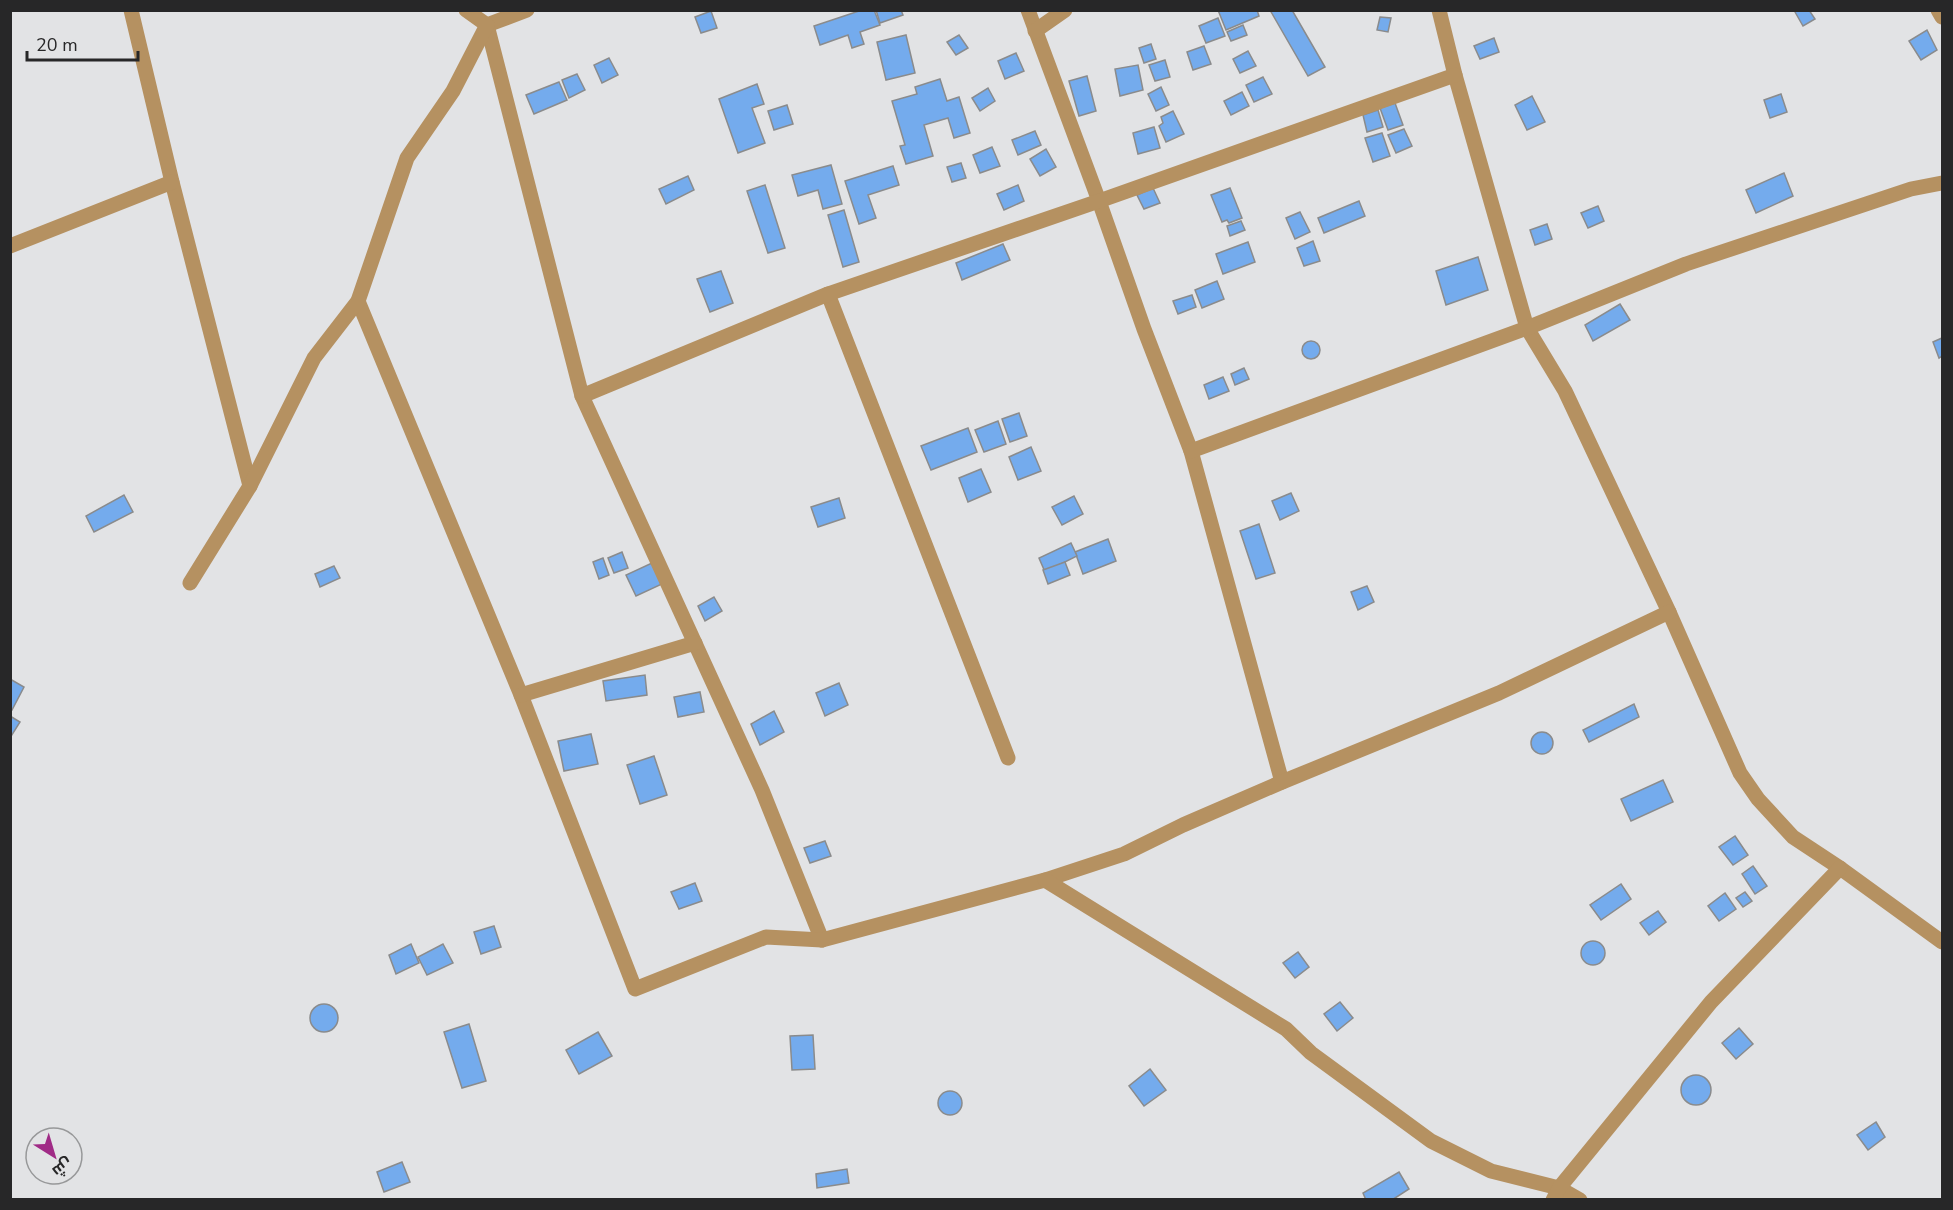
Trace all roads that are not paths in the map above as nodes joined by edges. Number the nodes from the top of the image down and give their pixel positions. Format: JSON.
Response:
{"nodes":[{"id":1,"x":131,"y":10,"type":"edge"},
{"id":2,"x":466,"y":10,"type":"edge"},
{"id":3,"x":527,"y":10,"type":"edge"},
{"id":4,"x":1028,"y":10,"type":"edge"},
{"id":5,"x":1065,"y":10,"type":"edge"},
{"id":6,"x":1440,"y":10,"type":"edge"},
{"id":7,"x":1938,"y":10,"type":"edge"},
{"id":8,"x":1942,"y":17,"type":"edge"},
{"id":9,"x":487,"y":25,"type":"junction"},
{"id":10,"x":1035,"y":31,"type":"junction"},
{"id":11,"x":1455,"y":75,"type":"junction"},
{"id":12,"x":172,"y":182,"type":"junction"},
{"id":13,"x":1942,"y":183,"type":"edge"},
{"id":14,"x":1100,"y":201,"type":"junction"},
{"id":15,"x":10,"y":246,"type":"edge"},
{"id":16,"x":828,"y":294,"type":"junction"},
{"id":17,"x":358,"y":301,"type":"junction"},
{"id":18,"x":1527,"y":328,"type":"junction"},
{"id":19,"x":582,"y":396,"type":"junction"},
{"id":20,"x":1191,"y":451,"type":"junction"},
{"id":21,"x":250,"y":486,"type":"junction"},
{"id":22,"x":190,"y":583,"type":"dead end"},
{"id":23,"x":1669,"y":612,"type":"junction"},
{"id":24,"x":695,"y":643,"type":"junction"},
{"id":25,"x":521,"y":695,"type":"junction"},
{"id":26,"x":1008,"y":758,"type":"dead end"},
{"id":27,"x":1282,"y":782,"type":"junction"},
{"id":28,"x":1840,"y":868,"type":"junction"},
{"id":29,"x":1045,"y":879,"type":"junction"},
{"id":30,"x":822,"y":940,"type":"junction"},
{"id":31,"x":1942,"y":942,"type":"edge"},
{"id":32,"x":1556,"y":1194,"type":"edge"},
{"id":33,"x":1580,"y":1200,"type":"edge"}],
"edges":[{"from":1,"to":12,"type":"street"},
{"from":2,"to":9,"type":"street"},
{"from":3,"to":9,"type":"street"},
{"from":4,"to":10,"type":"street"},
{"from":5,"to":10,"type":"street"},
{"from":6,"to":11,"type":"street"},
{"from":7,"to":8,"type":"street"},
{"from":9,"to":17,"type":"street"},
{"from":9,"to":19,"type":"street"},
{"from":10,"to":14,"type":"street"},
{"from":11,"to":14,"type":"street"},
{"from":11,"to":18,"type":"street"},
{"from":12,"to":15,"type":"street"},
{"from":12,"to":21,"type":"street"},
{"from":13,"to":18,"type":"street"},
{"from":14,"to":16,"type":"street"},
{"from":14,"to":20,"type":"street"},
{"from":16,"to":19,"type":"street"},
{"from":16,"to":26,"type":"street"},
{"from":17,"to":21,"type":"street"},
{"from":17,"to":25,"type":"street"},
{"from":18,"to":20,"type":"street"},
{"from":18,"to":23,"type":"street"},
{"from":19,"to":24,"type":"street"},
{"from":20,"to":27,"type":"street"},
{"from":21,"to":22,"type":"street"},
{"from":23,"to":27,"type":"street"},
{"from":23,"to":28,"type":"street"},
{"from":24,"to":25,"type":"street"},
{"from":24,"to":30,"type":"street"},
{"from":25,"to":30,"type":"street"},
{"from":27,"to":29,"type":"street"},
{"from":28,"to":31,"type":"street"},
{"from":28,"to":32,"type":"street"},
{"from":29,"to":30,"type":"street"},
{"from":29,"to":32,"type":"street"},
{"from":32,"to":33,"type":"street"}]}
